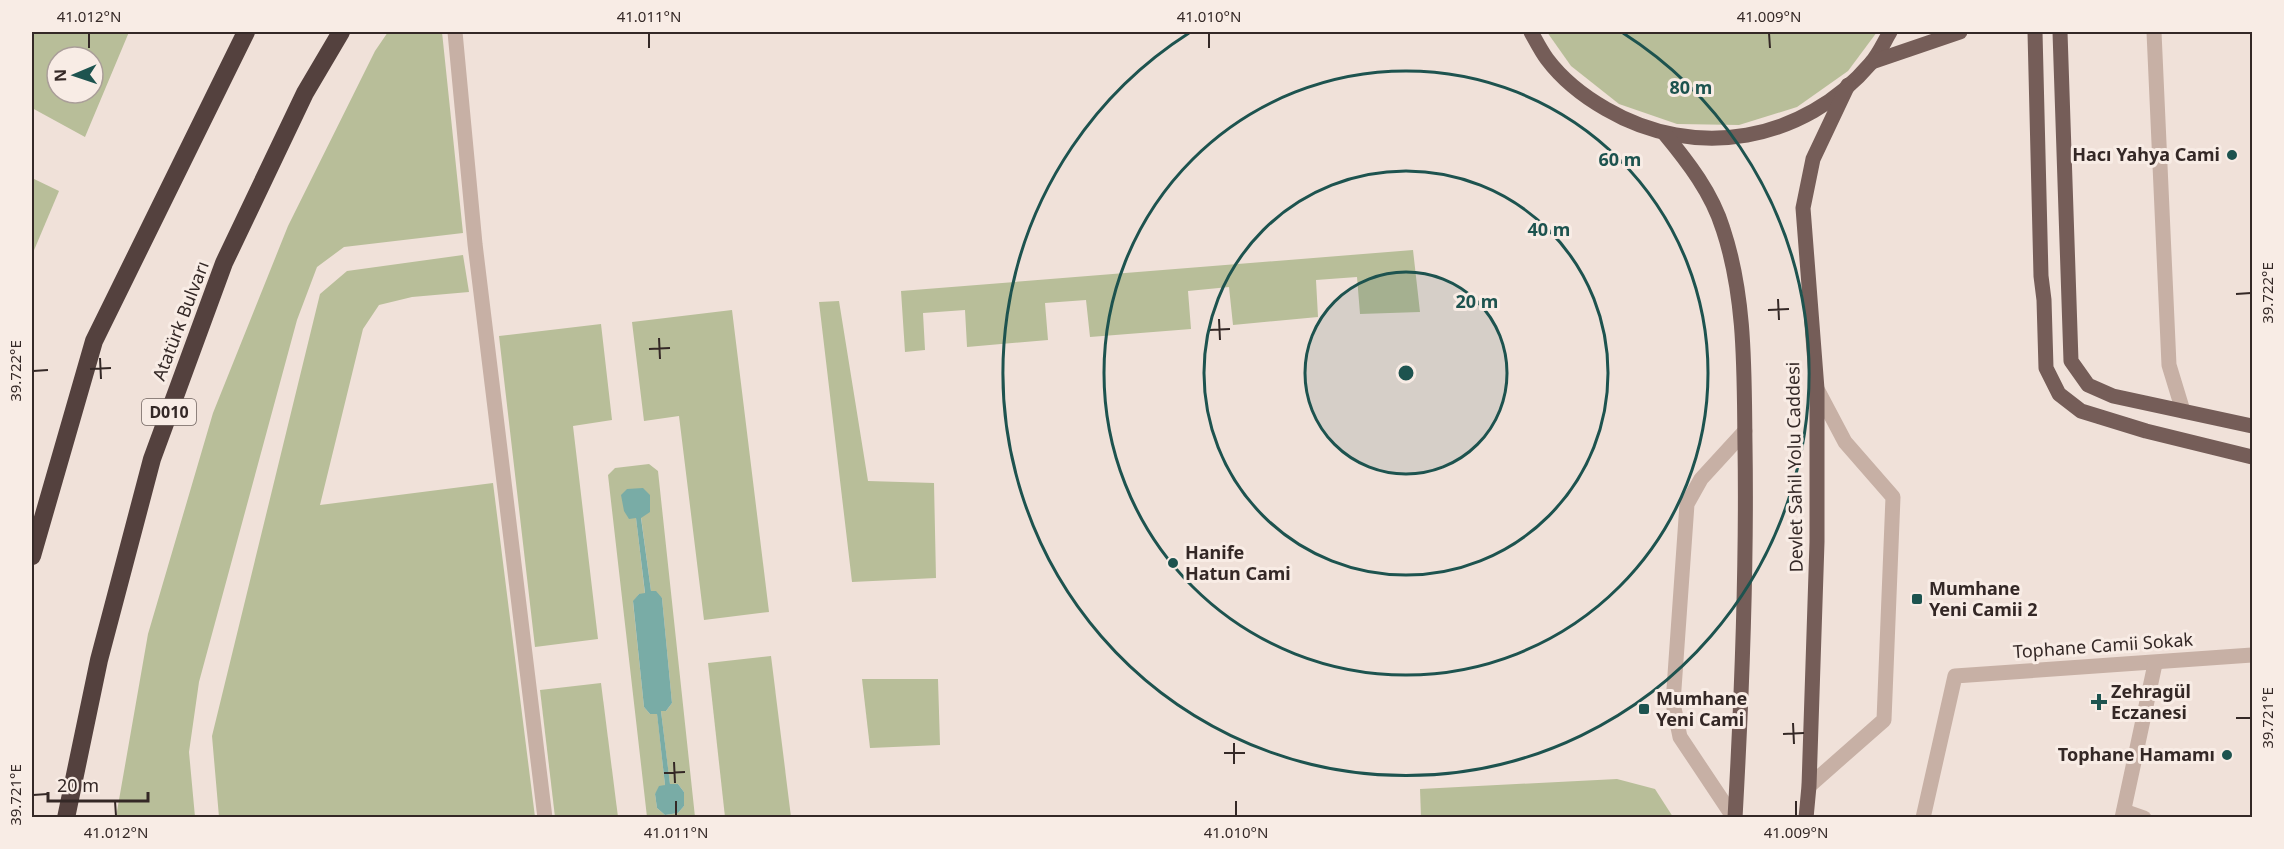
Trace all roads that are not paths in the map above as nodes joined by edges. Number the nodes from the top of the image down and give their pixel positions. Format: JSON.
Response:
{"nodes":[{"id":1,"x":246,"y":32,"type":"edge"},
{"id":2,"x":341,"y":32,"type":"edge"},
{"id":3,"x":455,"y":32,"type":"edge"},
{"id":4,"x":1531,"y":32,"type":"edge"},
{"id":5,"x":1890,"y":32,"type":"edge"},
{"id":6,"x":1960,"y":32,"type":"edge"},
{"id":7,"x":2035,"y":32,"type":"edge"},
{"id":8,"x":2060,"y":32,"type":"edge"},
{"id":9,"x":2154,"y":32,"type":"edge"},
{"id":10,"x":1872,"y":62,"type":"junction"},
{"id":11,"x":1848,"y":85,"type":"junction"},
{"id":12,"x":1664,"y":133,"type":"junction"},
{"id":13,"x":1817,"y":389,"type":"junction"},
{"id":14,"x":2183,"y":411,"type":"junction"},
{"id":15,"x":2253,"y":426,"type":"edge"},
{"id":16,"x":1745,"y":431,"type":"junction"},
{"id":17,"x":2253,"y":457,"type":"edge"},
{"id":18,"x":32,"y":556,"type":"edge"},
{"id":19,"x":2253,"y":655,"type":"edge"},
{"id":20,"x":2155,"y":664,"type":"junction"},
{"id":21,"x":1809,"y":786,"type":"junction"},
{"id":22,"x":2123,"y":814,"type":"edge"},
{"id":23,"x":66,"y":818,"type":"edge"},
{"id":24,"x":545,"y":818,"type":"edge"},
{"id":25,"x":1734,"y":818,"type":"edge"},
{"id":26,"x":1806,"y":818,"type":"edge"},
{"id":27,"x":1811,"y":818,"type":"edge"},
{"id":28,"x":1923,"y":818,"type":"edge"},
{"id":29,"x":2144,"y":818,"type":"edge"}],
"edges":[{"from":1,"to":18,"type":"highway"},
{"from":2,"to":23,"type":"highway","name":"Atatürk Bulvarı","number":"D010"},
{"from":3,"to":24,"type":"street"},
{"from":4,"to":12,"type":"main road","name":"Devlet Sahil Yolu Caddesi"},
{"from":5,"to":10,"type":"main road","name":"Devlet Sahil Yolu Caddesi"},
{"from":6,"to":10,"type":"main road","name":"Devlet Sahil Yolu Caddesi"},
{"from":7,"to":17,"type":"main road"},
{"from":8,"to":14,"type":"main road"},
{"from":9,"to":14,"type":"street"},
{"from":10,"to":11,"type":"main road","name":"Devlet Sahil Yolu Caddesi"},
{"from":11,"to":12,"type":"main road","name":"Devlet Sahil Yolu Caddesi"},
{"from":11,"to":13,"type":"main road","name":"Devlet Sahil Yolu Caddesi"},
{"from":12,"to":16,"type":"main road"},
{"from":13,"to":21,"type":"main road","name":"Devlet Sahil Yolu Caddesi"},
{"from":13,"to":21,"type":"street"},
{"from":14,"to":15,"type":"main road"},
{"from":16,"to":25,"type":"main road"},
{"from":16,"to":25,"type":"street"},
{"from":19,"to":20,"type":"street","name":"Tophane Camii Sokak"},
{"from":20,"to":22,"type":"street"},
{"from":20,"to":28,"type":"street","name":"Tophane Camii Sokak"},
{"from":21,"to":26,"type":"main road","name":"Devlet Sahil Yolu Caddesi"},
{"from":21,"to":27,"type":"main road","name":"Devlet Sahil Yolu Caddesi"},
{"from":22,"to":29,"type":"street"}]}
